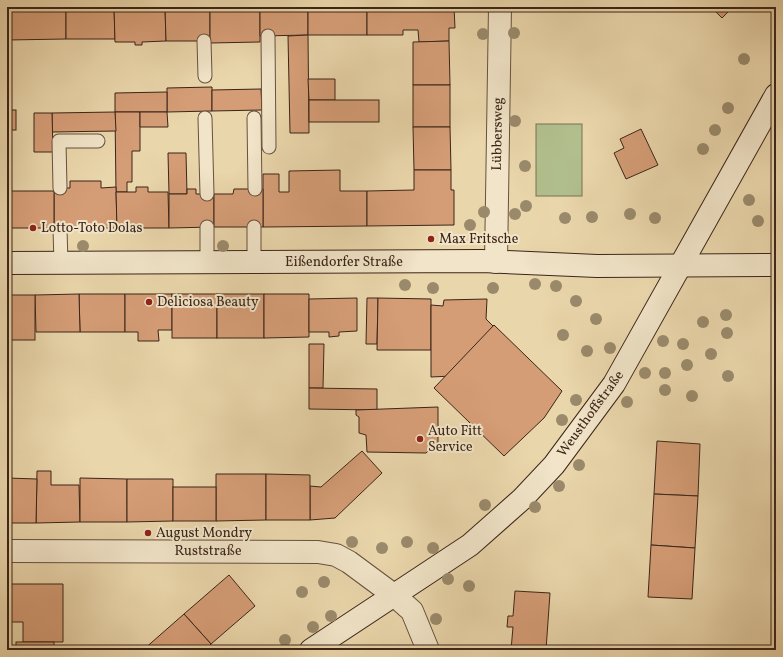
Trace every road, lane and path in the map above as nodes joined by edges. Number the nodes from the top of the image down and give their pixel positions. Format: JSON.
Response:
{"nodes":[{"id":1,"x":500,"y":7,"type":"edge"},
{"id":2,"x":268,"y":36,"type":"dead end"},
{"id":3,"x":204,"y":41,"type":"dead end"},
{"id":4,"x":204,"y":76,"type":"dead end"},
{"id":5,"x":776,"y":95,"type":"edge"},
{"id":6,"x":205,"y":118,"type":"dead end"},
{"id":7,"x":254,"y":118,"type":"dead end"},
{"id":8,"x":98,"y":141,"type":"dead end"},
{"id":9,"x":269,"y":147,"type":"dead end"},
{"id":10,"x":60,"y":188,"type":"dead end"},
{"id":11,"x":255,"y":189,"type":"dead end"},
{"id":12,"x":207,"y":194,"type":"dead end"},
{"id":13,"x":207,"y":227,"type":"dead end"},
{"id":14,"x":254,"y":227,"type":"dead end"},
{"id":15,"x":60,"y":228,"type":"dead end"},
{"id":16,"x":207,"y":262,"type":"junction"},
{"id":17,"x":254,"y":262,"type":"junction"},
{"id":18,"x":496,"y":262,"type":"junction"},
{"id":19,"x":7,"y":263,"type":"edge"},
{"id":20,"x":61,"y":263,"type":"junction"},
{"id":21,"x":776,"y":265,"type":"edge"},
{"id":22,"x":681,"y":266,"type":"junction"},
{"id":23,"x":7,"y":551,"type":"edge"},
{"id":24,"x":395,"y":596,"type":"junction"},
{"id":25,"x":312,"y":650,"type":"edge"},
{"id":26,"x":428,"y":650,"type":"edge"}],
"edges":[{"from":1,"to":18,"type":"street","name":"Lübbersweg"},
{"from":2,"to":9,"type":"lane"},
{"from":3,"to":4,"type":"lane"},
{"from":5,"to":22,"type":"street","name":"Weusthoffstraße"},
{"from":6,"to":12,"type":"lane"},
{"from":7,"to":11,"type":"lane"},
{"from":8,"to":10,"type":"lane"},
{"from":13,"to":16,"type":"lane"},
{"from":14,"to":17,"type":"lane"},
{"from":15,"to":20,"type":"lane"},
{"from":16,"to":17,"type":"street","name":"Eißendorfer Straße"},
{"from":16,"to":20,"type":"street","name":"Eißendorfer Straße"},
{"from":17,"to":18,"type":"street","name":"Eißendorfer Straße"},
{"from":18,"to":22,"type":"street","name":"Eißendorfer Straße"},
{"from":19,"to":20,"type":"street","name":"Eißendorfer Straße"},
{"from":21,"to":22,"type":"street","name":"Eißendorfer Straße"},
{"from":22,"to":24,"type":"street","name":"Weusthoffstraße"},
{"from":23,"to":24,"type":"street","name":"Ruststraße"},
{"from":24,"to":25,"type":"street","name":"Weusthoffstraße"},
{"from":24,"to":26,"type":"street","name":"Ruststraße"}]}
